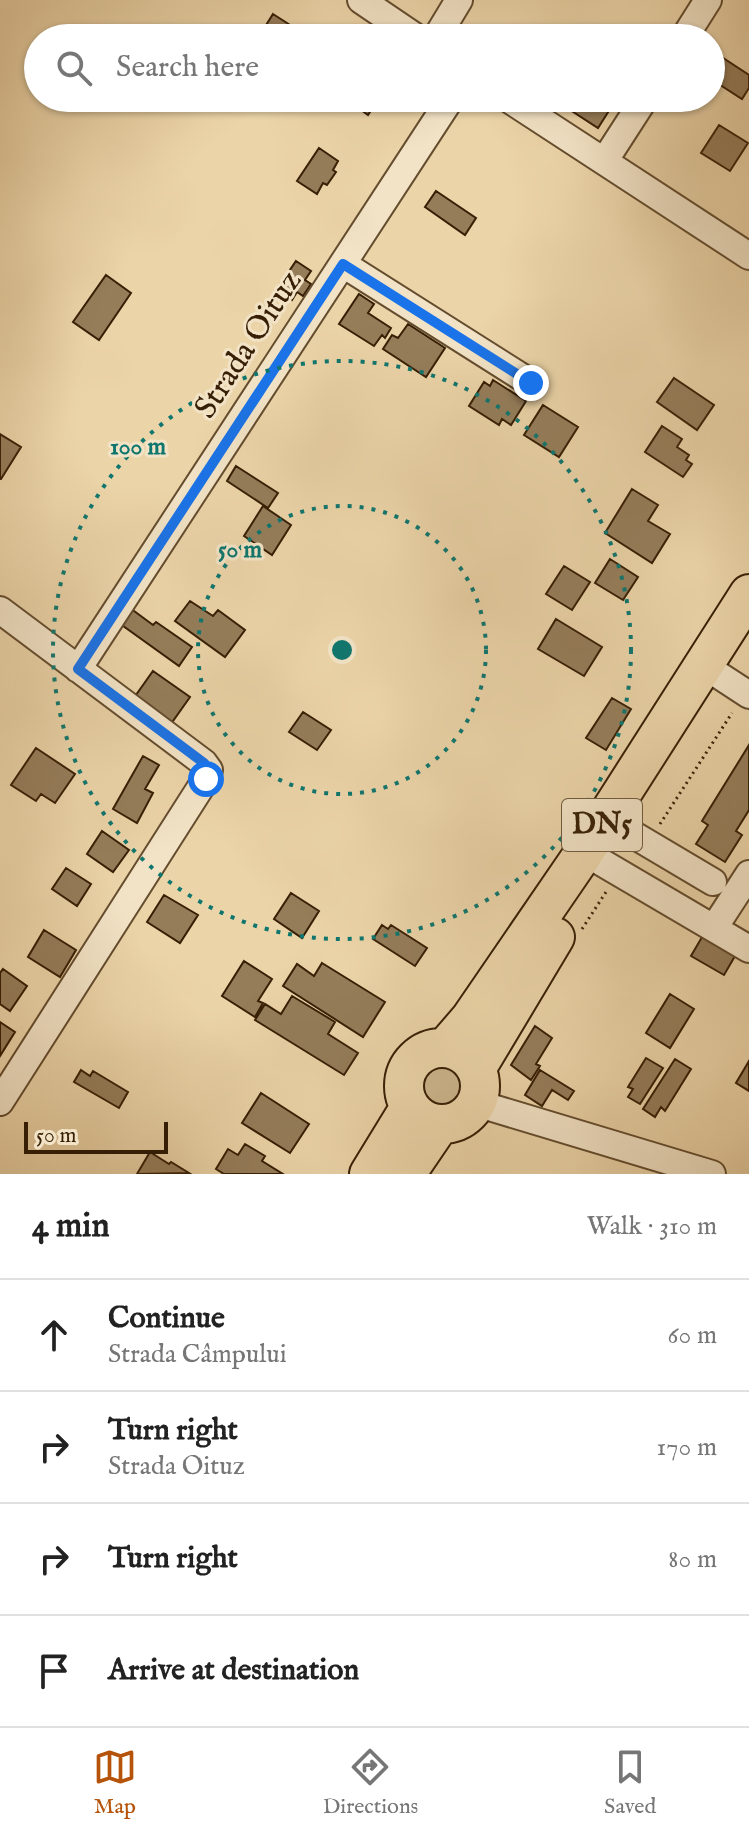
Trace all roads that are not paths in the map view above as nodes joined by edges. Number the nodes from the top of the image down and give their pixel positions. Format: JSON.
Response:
{"nodes":[{"id":1,"x":361,"y":0,"type":"edge"},
{"id":2,"x":459,"y":0,"type":"edge"},
{"id":3,"x":708,"y":0,"type":"edge"},
{"id":4,"x":396,"y":24,"type":"edge"},
{"id":5,"x":444,"y":24,"type":"edge"},
{"id":6,"x":693,"y":24,"type":"edge"},
{"id":7,"x":442,"y":112,"type":"edge"},
{"id":8,"x":529,"y":112,"type":"edge"},
{"id":9,"x":636,"y":112,"type":"edge"},
{"id":10,"x":605,"y":160,"type":"junction"},
{"id":11,"x":749,"y":256,"type":"edge"},
{"id":12,"x":343,"y":264,"type":"junction"},
{"id":13,"x":531,"y":383,"type":"dead end"},
{"id":14,"x":749,"y":594,"type":"edge"},
{"id":15,"x":0,"y":610,"type":"edge"},
{"id":16,"x":749,"y":631,"type":"edge"},
{"id":17,"x":78,"y":669,"type":"junction"},
{"id":18,"x":738,"y":688,"type":"edge"},
{"id":19,"x":635,"y":836,"type":"junction"},
{"id":20,"x":601,"y":862,"type":"junction"},
{"id":21,"x":749,"y":874,"type":"edge"},
{"id":22,"x":713,"y":882,"type":"dead end"},
{"id":23,"x":714,"y":928,"type":"junction"},
{"id":24,"x":749,"y":949,"type":"edge"},
{"id":25,"x":445,"y":1048,"type":"junction"},
{"id":26,"x":481,"y":1094,"type":"junction"},
{"id":27,"x":0,"y":1102,"type":"edge"},
{"id":28,"x":425,"y":1115,"type":"junction"},
{"id":29,"x":650,"y":1166,"type":"edge"},
{"id":30,"x":369,"y":1174,"type":"edge"},
{"id":31,"x":406,"y":1174,"type":"edge"},
{"id":32,"x":712,"y":1174,"type":"edge"}],
"edges":[{"from":1,"to":4,"type":"street"},
{"from":2,"to":5,"type":"street"},
{"from":3,"to":6,"type":"street"},
{"from":7,"to":12,"type":"street","name":"Strada Oituz"},
{"from":8,"to":10,"type":"street"},
{"from":9,"to":10,"type":"street"},
{"from":10,"to":11,"type":"street"},
{"from":12,"to":13,"type":"street"},
{"from":12,"to":17,"type":"street","name":"Strada Oituz"},
{"from":14,"to":25,"type":"highway","number":"DN5"},
{"from":15,"to":17,"type":"street"},
{"from":16,"to":18,"type":"highway","number":"DN5"},
{"from":17,"to":27,"type":"street"},
{"from":18,"to":19,"type":"highway","number":"DN5"},
{"from":19,"to":20,"type":"highway","number":"DN5"},
{"from":19,"to":22,"type":"street"},
{"from":20,"to":23,"type":"street"},
{"from":20,"to":26,"type":"highway","number":"DN5"},
{"from":21,"to":23,"type":"street"},
{"from":23,"to":24,"type":"street"},
{"from":25,"to":26,"type":"highway"},
{"from":25,"to":28,"type":"highway","number":"DN5"},
{"from":26,"to":28,"type":"highway","number":"DN5"},
{"from":26,"to":29,"type":"street"},
{"from":28,"to":30,"type":"highway","number":"DN5"},
{"from":28,"to":31,"type":"highway","number":"DN5"},
{"from":29,"to":32,"type":"street"}]}
